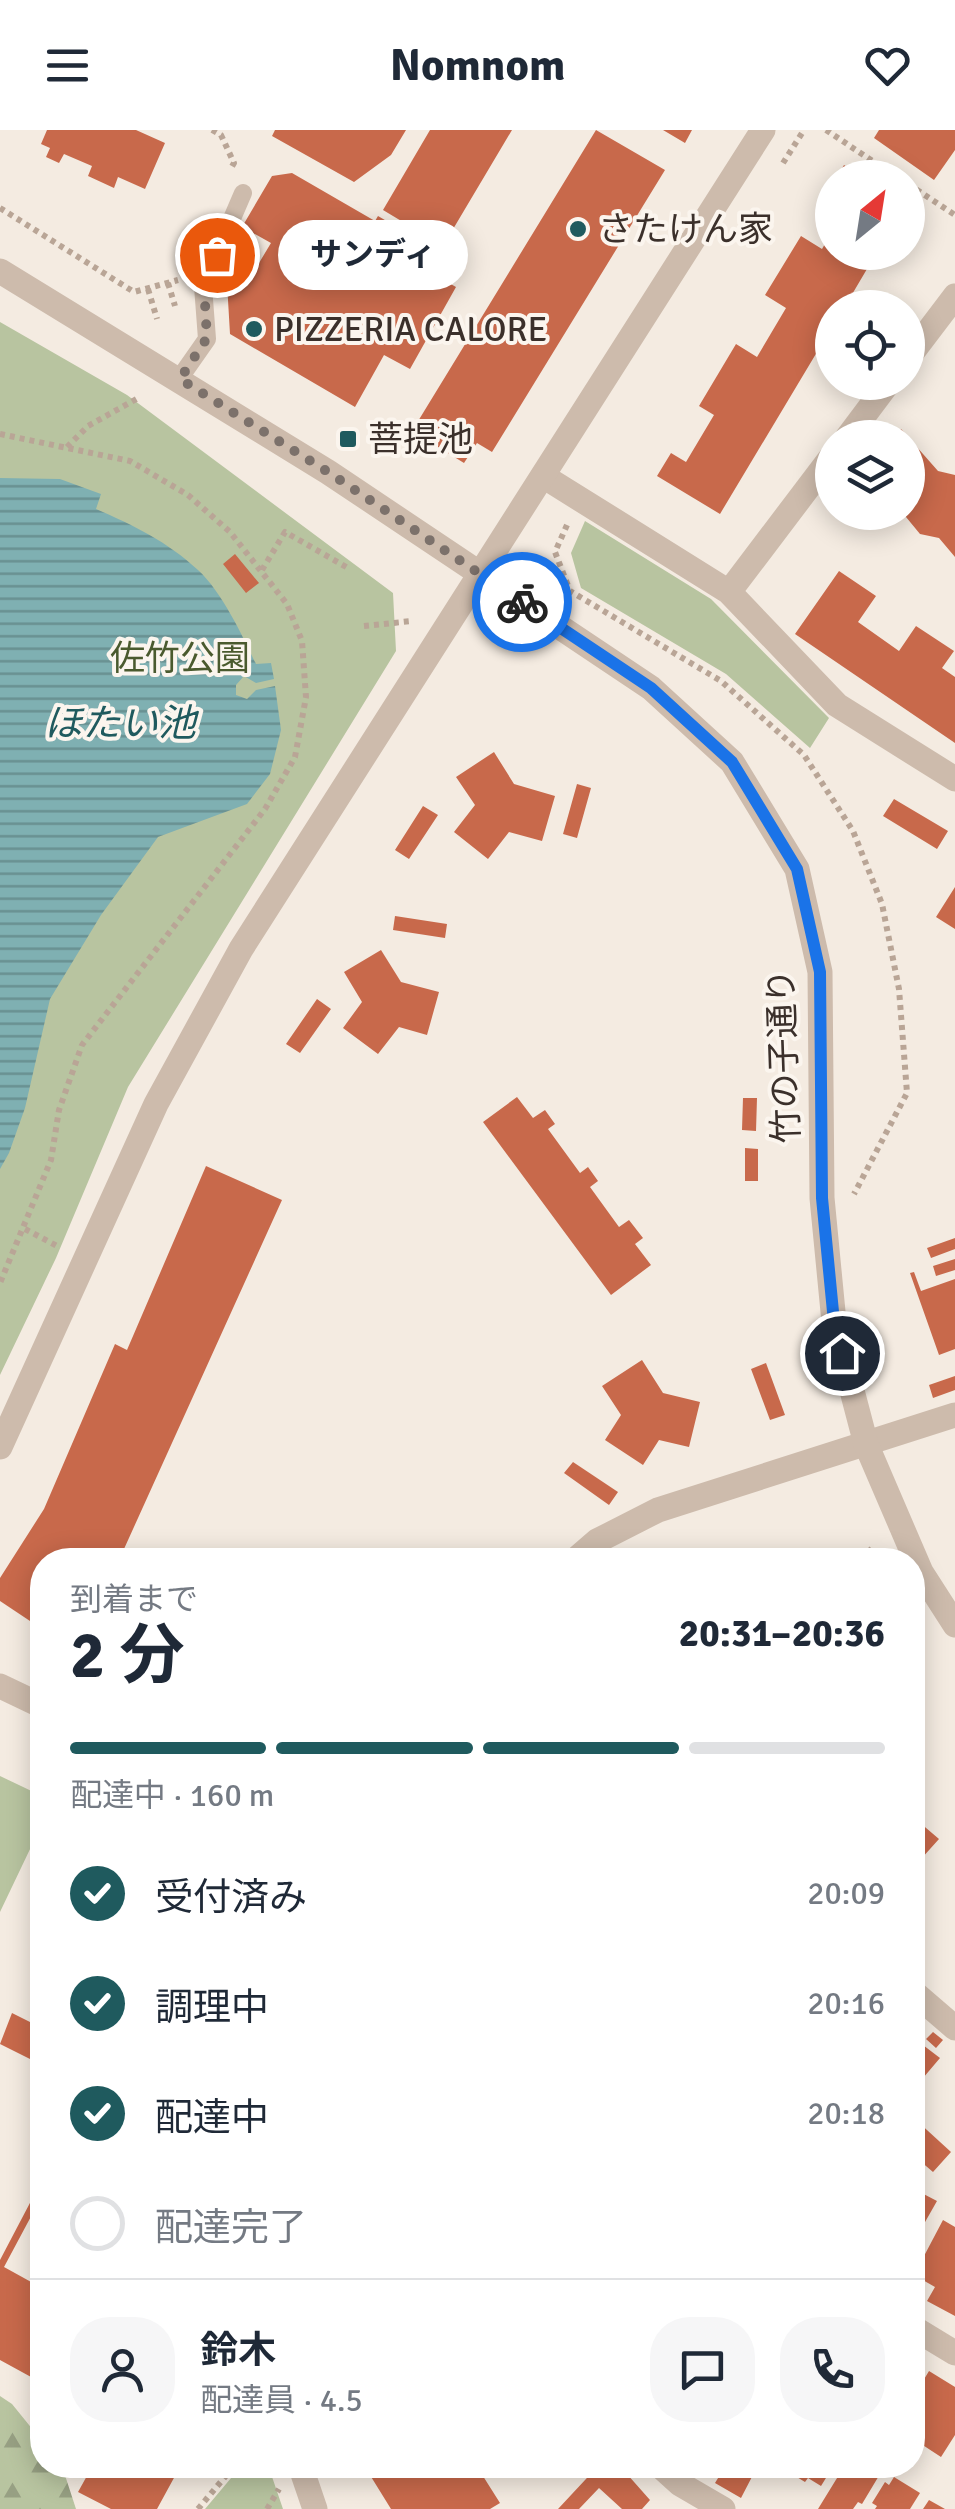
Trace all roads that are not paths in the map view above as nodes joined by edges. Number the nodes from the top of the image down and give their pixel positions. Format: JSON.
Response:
{"nodes":[{"id":1,"x":763,"y":130,"type":"edge"},
{"id":2,"x":243,"y":193,"type":"dead end"},
{"id":3,"x":0,"y":271,"type":"edge"},
{"id":4,"x":955,"y":296,"type":"edge"},
{"id":5,"x":925,"y":336,"type":"edge"},
{"id":6,"x":180,"y":379,"type":"junction"},
{"id":7,"x":544,"y":476,"type":"junction"},
{"id":8,"x":815,"y":478,"type":"edge"},
{"id":9,"x":481,"y":575,"type":"junction"},
{"id":10,"x":729,"y":592,"type":"junction"},
{"id":11,"x":955,"y":779,"type":"edge"},
{"id":12,"x":955,"y":1415,"type":"edge"},
{"id":13,"x":866,"y":1444,"type":"junction"},
{"id":14,"x":0,"y":1447,"type":"edge"},
{"id":15,"x":588,"y":1548,"type":"edge"},
{"id":16,"x":911,"y":1548,"type":"edge"},
{"id":17,"x":925,"y":1578,"type":"edge"},
{"id":18,"x":955,"y":1624,"type":"edge"},
{"id":19,"x":0,"y":1686,"type":"edge"},
{"id":20,"x":30,"y":1700,"type":"edge"},
{"id":21,"x":925,"y":2002,"type":"edge"},
{"id":22,"x":955,"y":2028,"type":"edge"},
{"id":23,"x":925,"y":2335,"type":"edge"},
{"id":24,"x":955,"y":2353,"type":"edge"},
{"id":25,"x":304,"y":2478,"type":"edge"},
{"id":26,"x":673,"y":2478,"type":"edge"},
{"id":27,"x":315,"y":2509,"type":"edge"},
{"id":28,"x":723,"y":2509,"type":"edge"}],
"edges":[{"from":1,"to":7,"type":"street"},
{"from":2,"to":6,"type":"lane"},
{"from":3,"to":6,"type":"street","name":"竹の子通り"},
{"from":4,"to":5,"type":"street"},
{"from":6,"to":9,"type":"street","name":"竹の子通り"},
{"from":7,"to":9,"type":"street"},
{"from":7,"to":10,"type":"street"},
{"from":8,"to":10,"type":"street"},
{"from":9,"to":13,"type":"street","name":"竹の子通り"},
{"from":9,"to":14,"type":"street"},
{"from":10,"to":11,"type":"street"},
{"from":12,"to":13,"type":"street"},
{"from":13,"to":15,"type":"street"},
{"from":13,"to":16,"type":"street","name":"竹の子通り"},
{"from":17,"to":18,"type":"street","name":"竹の子通り"},
{"from":19,"to":20,"type":"street"},
{"from":21,"to":22,"type":"street"},
{"from":23,"to":24,"type":"street"},
{"from":25,"to":27,"type":"street"},
{"from":26,"to":28,"type":"street"}]}
